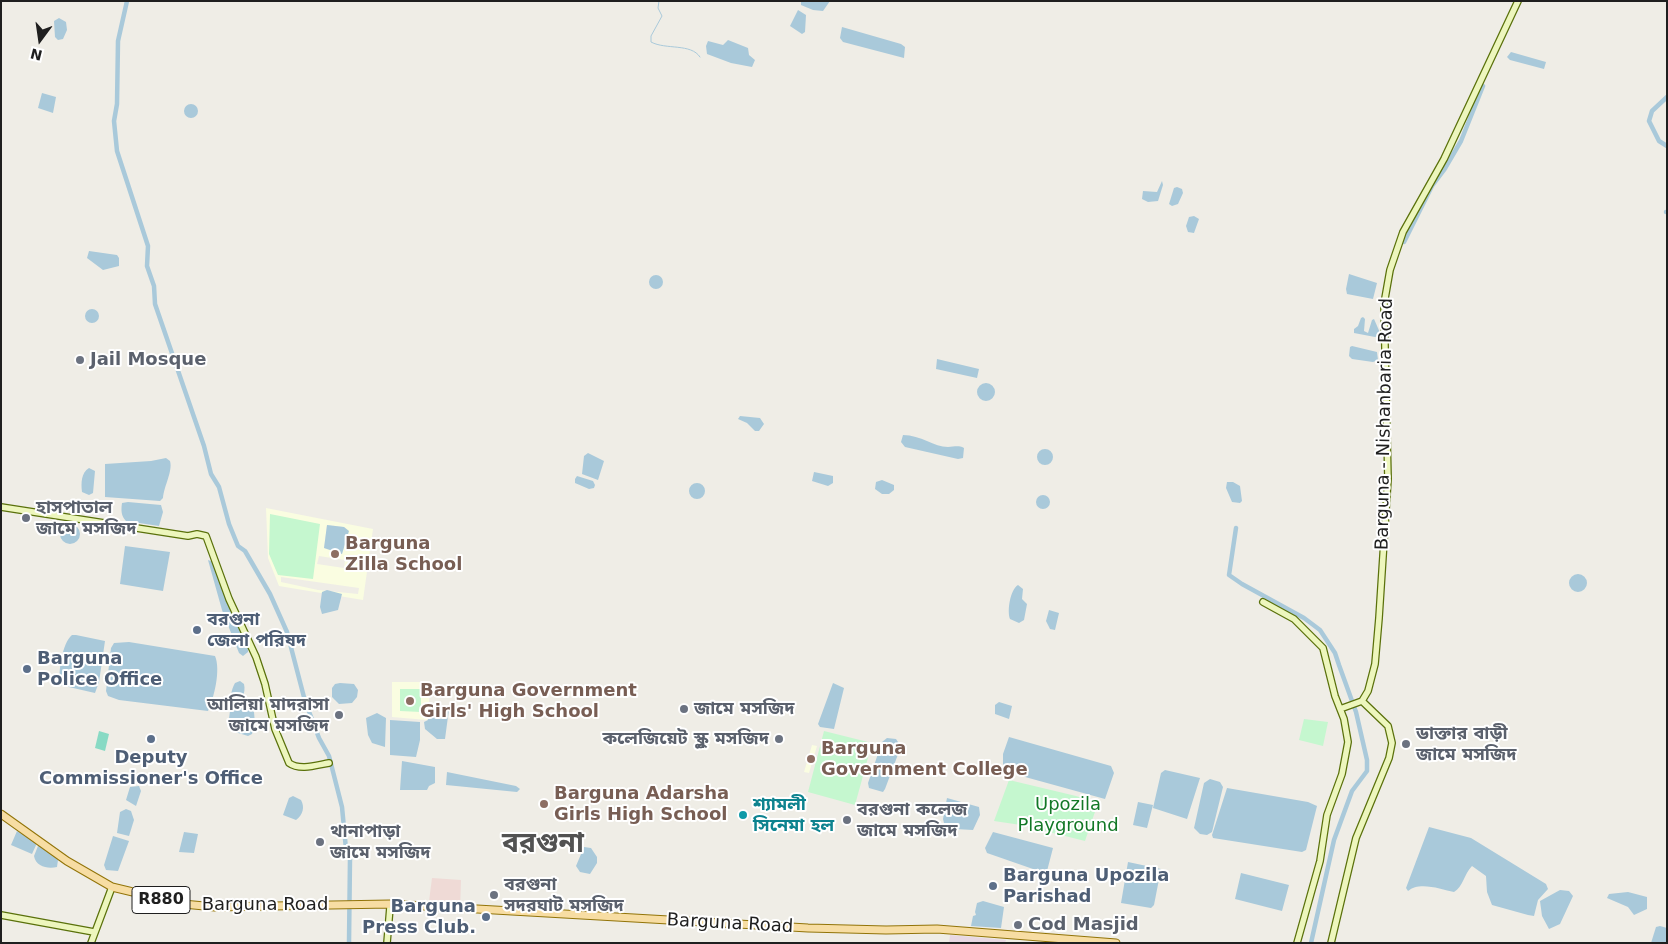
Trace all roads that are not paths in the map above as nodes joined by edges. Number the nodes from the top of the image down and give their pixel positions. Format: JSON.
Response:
{"nodes":[{"id":1,"x":1518,"y":1,"type":"edge"},
{"id":2,"x":1,"y":507,"type":"edge"},
{"id":3,"x":1263,"y":602,"type":"dead end"},
{"id":4,"x":1362,"y":701,"type":"junction"},
{"id":5,"x":1340,"y":709,"type":"junction"},
{"id":6,"x":329,"y":763,"type":"dead end"},
{"id":7,"x":1,"y":814,"type":"edge"},
{"id":8,"x":112,"y":887,"type":"junction"},
{"id":9,"x":374,"y":904,"type":"junction"},
{"id":10,"x":390,"y":907,"type":"junction"},
{"id":11,"x":1,"y":915,"type":"edge"},
{"id":12,"x":94,"y":932,"type":"junction"},
{"id":13,"x":91,"y":943,"type":"edge"},
{"id":14,"x":387,"y":943,"type":"edge"},
{"id":15,"x":1068,"y":943,"type":"edge"},
{"id":16,"x":1116,"y":943,"type":"edge"},
{"id":17,"x":1297,"y":943,"type":"edge"},
{"id":18,"x":1331,"y":943,"type":"edge"}],
"edges":[{"from":1,"to":4,"type":"street","name":"Barguna - Nishanbaria Road"},
{"from":2,"to":6,"type":"street"},
{"from":3,"to":5,"type":"street"},
{"from":4,"to":5,"type":"street"},
{"from":4,"to":18,"type":"street"},
{"from":5,"to":17,"type":"street"},
{"from":7,"to":8,"type":"main road","name":"Barguna Road","number":"R880"},
{"from":8,"to":9,"type":"main road","name":"Barguna Road","number":"R880"},
{"from":8,"to":12,"type":"street"},
{"from":9,"to":10,"type":"main road","name":"Barguna Road","number":"R880"},
{"from":9,"to":16,"type":"main road","name":"Barguna Road","number":"R880"},
{"from":10,"to":14,"type":"street"},
{"from":10,"to":15,"type":"main road","name":"Barguna Road","number":"R880"},
{"from":11,"to":12,"type":"street"},
{"from":12,"to":13,"type":"street"}]}
